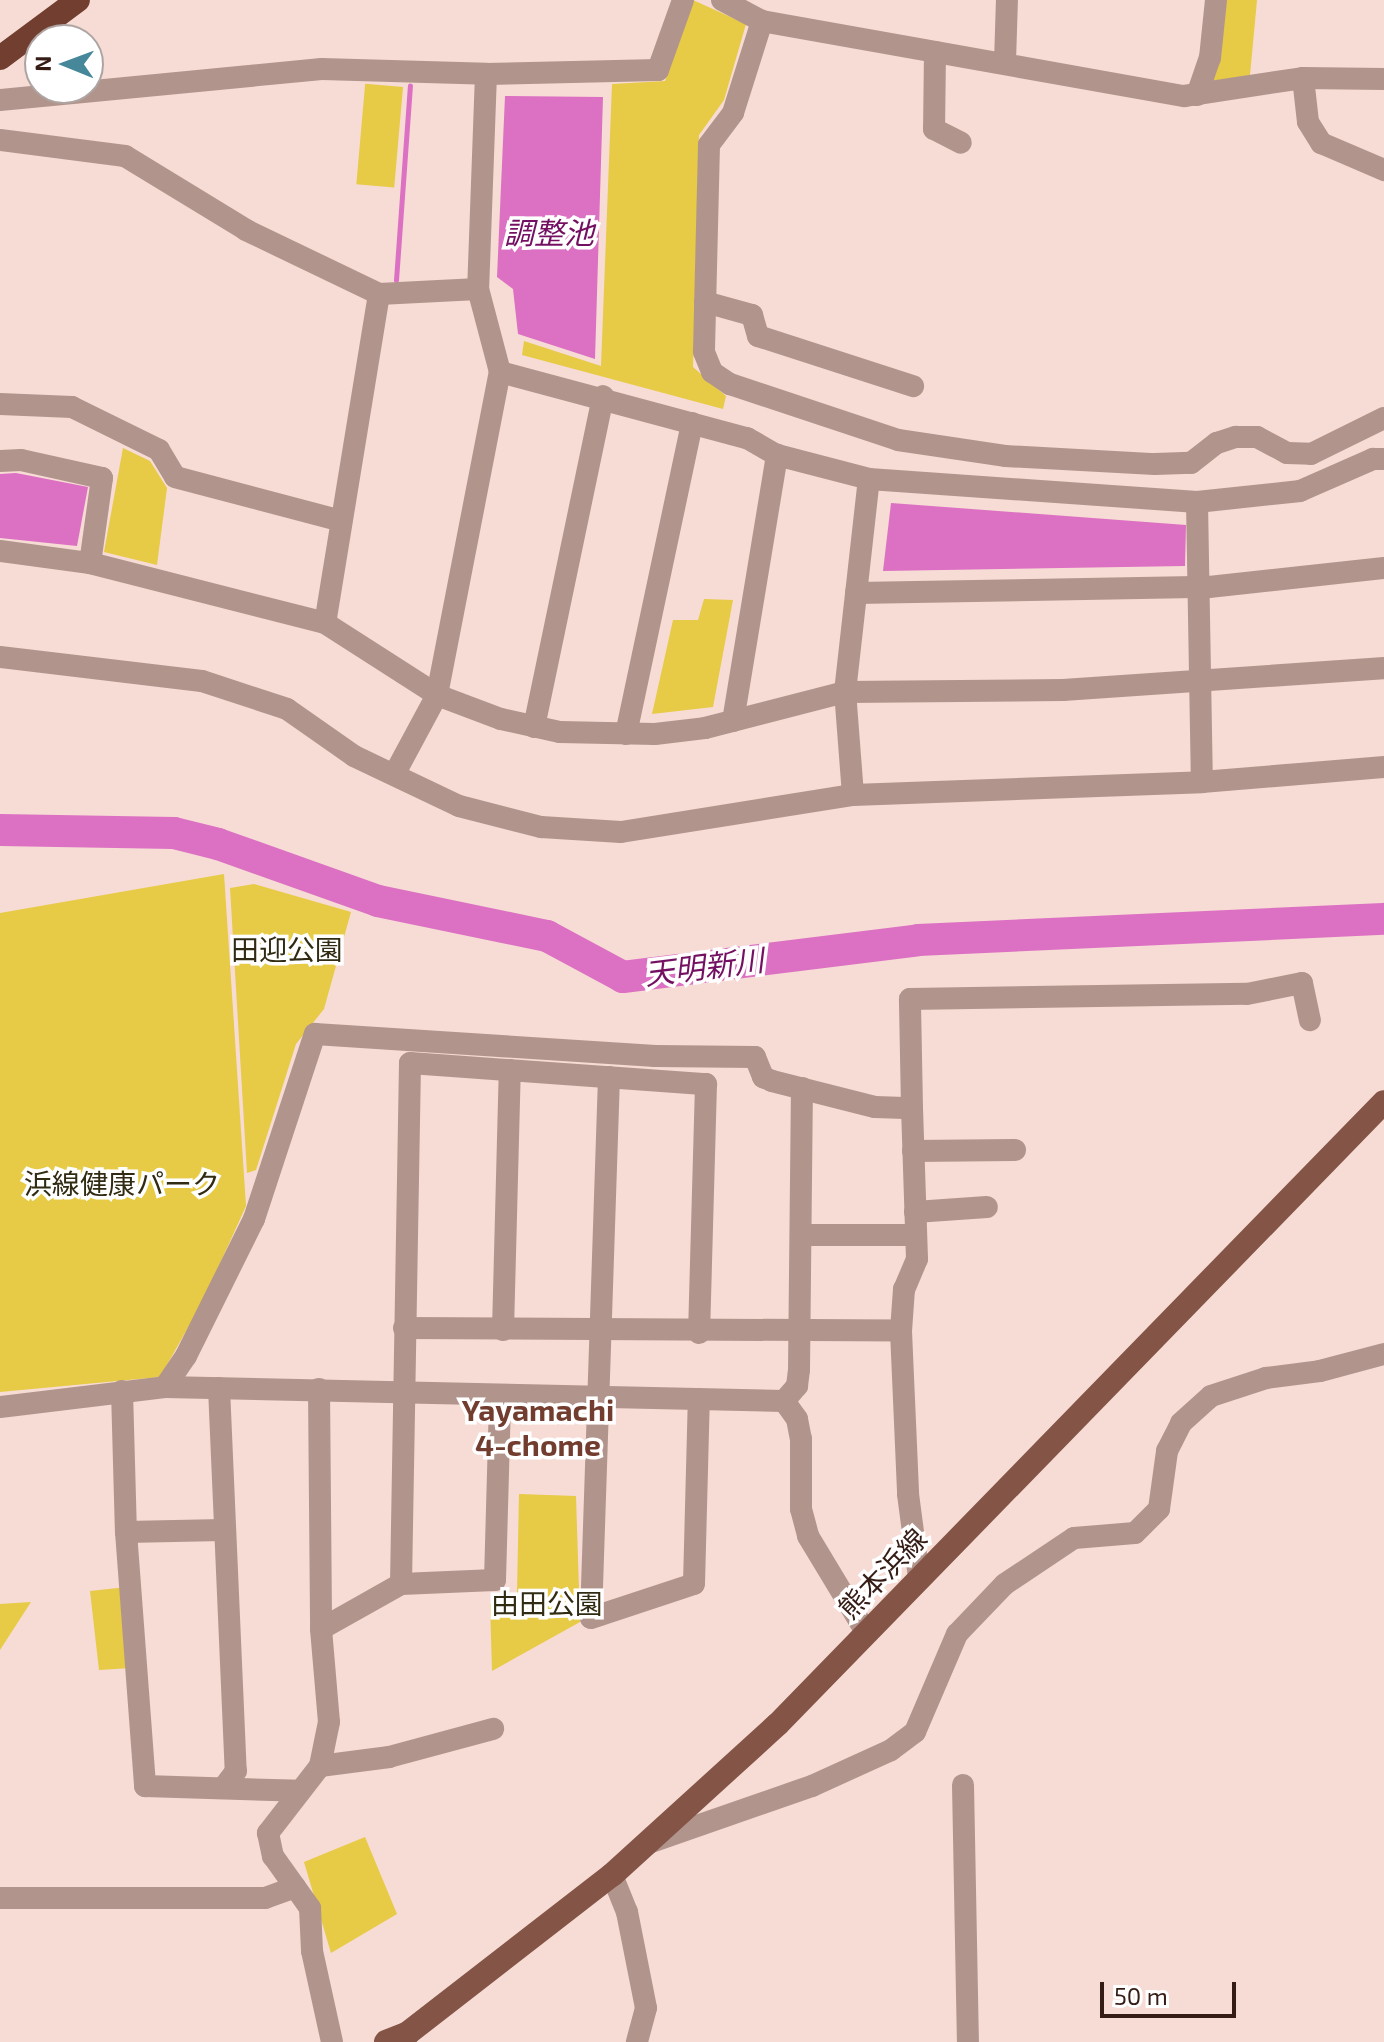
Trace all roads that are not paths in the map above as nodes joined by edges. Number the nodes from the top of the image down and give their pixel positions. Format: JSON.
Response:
{"nodes":[{"id":1,"x":78,"y":0,"type":"edge"},
{"id":2,"x":683,"y":0,"type":"edge"},
{"id":3,"x":722,"y":0,"type":"edge"},
{"id":4,"x":1007,"y":0,"type":"edge"},
{"id":5,"x":1216,"y":0,"type":"edge"},
{"id":6,"x":762,"y":21,"type":"junction"},
{"id":7,"x":935,"y":52,"type":"junction"},
{"id":8,"x":0,"y":58,"type":"edge"},
{"id":9,"x":1005,"y":62,"type":"junction"},
{"id":10,"x":486,"y":74,"type":"junction"},
{"id":11,"x":1303,"y":78,"type":"junction"},
{"id":12,"x":1383,"y":83,"type":"edge"},
{"id":13,"x":1197,"y":95,"type":"junction"},
{"id":14,"x":0,"y":100,"type":"edge"},
{"id":15,"x":0,"y":140,"type":"edge"},
{"id":16,"x":961,"y":143,"type":"dead end"},
{"id":17,"x":1384,"y":170,"type":"edge"},
{"id":18,"x":478,"y":289,"type":"junction"},
{"id":19,"x":379,"y":294,"type":"junction"},
{"id":20,"x":705,"y":302,"type":"junction"},
{"id":21,"x":500,"y":372,"type":"junction"},
{"id":22,"x":913,"y":386,"type":"dead end"},
{"id":23,"x":603,"y":396,"type":"junction"},
{"id":24,"x":0,"y":404,"type":"edge"},
{"id":25,"x":1384,"y":418,"type":"edge"},
{"id":26,"x":692,"y":423,"type":"junction"},
{"id":27,"x":777,"y":455,"type":"junction"},
{"id":28,"x":1384,"y":459,"type":"edge"},
{"id":29,"x":0,"y":461,"type":"edge"},
{"id":30,"x":869,"y":479,"type":"junction"},
{"id":31,"x":1197,"y":502,"type":"junction"},
{"id":32,"x":341,"y":521,"type":"junction"},
{"id":33,"x":0,"y":551,"type":"edge"},
{"id":34,"x":90,"y":563,"type":"junction"},
{"id":35,"x":1384,"y":568,"type":"edge"},
{"id":36,"x":1200,"y":587,"type":"junction"},
{"id":37,"x":856,"y":593,"type":"junction"},
{"id":38,"x":325,"y":623,"type":"junction"},
{"id":39,"x":0,"y":657,"type":"edge"},
{"id":40,"x":1384,"y":668,"type":"edge"},
{"id":41,"x":1200,"y":683,"type":"junction"},
{"id":42,"x":845,"y":692,"type":"junction"},
{"id":43,"x":437,"y":695,"type":"junction"},
{"id":44,"x":733,"y":721,"type":"junction"},
{"id":45,"x":534,"y":727,"type":"junction"},
{"id":46,"x":626,"y":734,"type":"junction"},
{"id":47,"x":1384,"y":767,"type":"edge"},
{"id":48,"x":395,"y":773,"type":"junction"},
{"id":49,"x":1202,"y":782,"type":"junction"},
{"id":50,"x":853,"y":795,"type":"junction"},
{"id":51,"x":1310,"y":1020,"type":"dead end"},
{"id":52,"x":510,"y":1070,"type":"junction"},
{"id":53,"x":609,"y":1077,"type":"junction"},
{"id":54,"x":802,"y":1088,"type":"junction"},
{"id":55,"x":1384,"y":1102,"type":"edge"},
{"id":56,"x":912,"y":1108,"type":"junction"},
{"id":57,"x":1015,"y":1150,"type":"dead end"},
{"id":58,"x":913,"y":1151,"type":"junction"},
{"id":59,"x":987,"y":1207,"type":"dead end"},
{"id":60,"x":915,"y":1212,"type":"junction"},
{"id":61,"x":801,"y":1235,"type":"junction"},
{"id":62,"x":916,"y":1235,"type":"junction"},
{"id":63,"x":404,"y":1328,"type":"junction"},
{"id":64,"x":503,"y":1330,"type":"junction"},
{"id":65,"x":597,"y":1331,"type":"junction"},
{"id":66,"x":799,"y":1331,"type":"junction"},
{"id":67,"x":901,"y":1331,"type":"junction"},
{"id":68,"x":699,"y":1333,"type":"junction"},
{"id":69,"x":1384,"y":1354,"type":"edge"},
{"id":70,"x":165,"y":1387,"type":"junction"},
{"id":71,"x":219,"y":1388,"type":"junction"},
{"id":72,"x":319,"y":1389,"type":"junction"},
{"id":73,"x":122,"y":1391,"type":"junction"},
{"id":74,"x":403,"y":1392,"type":"junction"},
{"id":75,"x":500,"y":1396,"type":"junction"},
{"id":76,"x":596,"y":1396,"type":"junction"},
{"id":77,"x":699,"y":1399,"type":"junction"},
{"id":78,"x":784,"y":1401,"type":"junction"},
{"id":79,"x":0,"y":1407,"type":"edge"},
{"id":80,"x":223,"y":1530,"type":"junction"},
{"id":81,"x":126,"y":1532,"type":"junction"},
{"id":82,"x":919,"y":1578,"type":"junction"},
{"id":83,"x":401,"y":1584,"type":"junction"},
{"id":84,"x":321,"y":1629,"type":"junction"},
{"id":85,"x":866,"y":1632,"type":"junction"},
{"id":86,"x":493,"y":1729,"type":"dead end"},
{"id":87,"x":320,"y":1766,"type":"junction"},
{"id":88,"x":229,"y":1780,"type":"junction"},
{"id":89,"x":963,"y":1785,"type":"dead end"},
{"id":90,"x":300,"y":1791,"type":"junction"},
{"id":91,"x":646,"y":1844,"type":"junction"},
{"id":92,"x":612,"y":1875,"type":"junction"},
{"id":93,"x":295,"y":1887,"type":"junction"},
{"id":94,"x":0,"y":1898,"type":"edge"},
{"id":95,"x":332,"y":2042,"type":"edge"},
{"id":96,"x":386,"y":2042,"type":"edge"},
{"id":97,"x":637,"y":2042,"type":"edge"},
{"id":98,"x":968,"y":2042,"type":"edge"}],
"edges":[{"from":1,"to":8,"type":"highway"},
{"from":2,"to":10,"type":"street"},
{"from":3,"to":6,"type":"street"},
{"from":4,"to":9,"type":"street"},
{"from":5,"to":13,"type":"street"},
{"from":6,"to":7,"type":"street"},
{"from":6,"to":20,"type":"street"},
{"from":7,"to":9,"type":"street"},
{"from":7,"to":16,"type":"street"},
{"from":9,"to":13,"type":"street"},
{"from":10,"to":14,"type":"street"},
{"from":10,"to":18,"type":"street"},
{"from":11,"to":12,"type":"street"},
{"from":11,"to":13,"type":"street"},
{"from":11,"to":17,"type":"street"},
{"from":15,"to":19,"type":"street"},
{"from":18,"to":19,"type":"street"},
{"from":18,"to":21,"type":"street"},
{"from":19,"to":32,"type":"street"},
{"from":20,"to":22,"type":"street"},
{"from":20,"to":25,"type":"street"},
{"from":21,"to":23,"type":"street"},
{"from":21,"to":43,"type":"street"},
{"from":23,"to":26,"type":"street"},
{"from":23,"to":45,"type":"street"},
{"from":24,"to":32,"type":"street"},
{"from":26,"to":27,"type":"street"},
{"from":26,"to":46,"type":"street"},
{"from":27,"to":30,"type":"street"},
{"from":27,"to":44,"type":"street"},
{"from":28,"to":31,"type":"street"},
{"from":29,"to":34,"type":"street"},
{"from":30,"to":31,"type":"street"},
{"from":30,"to":37,"type":"street"},
{"from":31,"to":36,"type":"street"},
{"from":32,"to":38,"type":"street"},
{"from":33,"to":34,"type":"street"},
{"from":34,"to":38,"type":"street"},
{"from":35,"to":36,"type":"street"},
{"from":36,"to":37,"type":"street"},
{"from":36,"to":41,"type":"street"},
{"from":37,"to":42,"type":"street"},
{"from":38,"to":43,"type":"street"},
{"from":39,"to":48,"type":"street"},
{"from":40,"to":41,"type":"street"},
{"from":41,"to":42,"type":"street"},
{"from":41,"to":49,"type":"street"},
{"from":42,"to":44,"type":"street"},
{"from":42,"to":50,"type":"street"},
{"from":43,"to":45,"type":"street"},
{"from":43,"to":48,"type":"street"},
{"from":44,"to":46,"type":"street"},
{"from":45,"to":46,"type":"street"},
{"from":47,"to":49,"type":"street"},
{"from":48,"to":50,"type":"street"},
{"from":49,"to":50,"type":"street"},
{"from":51,"to":56,"type":"street"},
{"from":52,"to":53,"type":"street"},
{"from":52,"to":63,"type":"street"},
{"from":52,"to":64,"type":"street"},
{"from":53,"to":65,"type":"street"},
{"from":53,"to":68,"type":"street"},
{"from":54,"to":56,"type":"street"},
{"from":54,"to":61,"type":"street"},
{"from":54,"to":70,"type":"street"},
{"from":55,"to":82,"type":"main road","name":"熊本浜線"},
{"from":56,"to":58,"type":"street"},
{"from":57,"to":58,"type":"street"},
{"from":58,"to":60,"type":"street"},
{"from":59,"to":60,"type":"street"},
{"from":60,"to":62,"type":"street"},
{"from":61,"to":62,"type":"street"},
{"from":61,"to":66,"type":"street"},
{"from":62,"to":67,"type":"street"},
{"from":63,"to":64,"type":"street"},
{"from":63,"to":74,"type":"street"},
{"from":64,"to":65,"type":"street"},
{"from":65,"to":68,"type":"street"},
{"from":65,"to":76,"type":"street"},
{"from":66,"to":67,"type":"street"},
{"from":66,"to":68,"type":"street"},
{"from":66,"to":78,"type":"street"},
{"from":67,"to":82,"type":"street"},
{"from":69,"to":91,"type":"street"},
{"from":70,"to":71,"type":"street"},
{"from":70,"to":73,"type":"street"},
{"from":71,"to":72,"type":"street"},
{"from":71,"to":80,"type":"street"},
{"from":72,"to":74,"type":"street"},
{"from":72,"to":84,"type":"street"},
{"from":73,"to":79,"type":"street"},
{"from":73,"to":81,"type":"street"},
{"from":74,"to":75,"type":"street"},
{"from":74,"to":83,"type":"street"},
{"from":75,"to":76,"type":"street"},
{"from":75,"to":83,"type":"street"},
{"from":76,"to":77,"type":"street"},
{"from":76,"to":77,"type":"street"},
{"from":77,"to":78,"type":"street"},
{"from":78,"to":85,"type":"street"},
{"from":80,"to":81,"type":"street"},
{"from":80,"to":88,"type":"street"},
{"from":81,"to":88,"type":"street"},
{"from":82,"to":85,"type":"main road","name":"熊本浜線"},
{"from":83,"to":84,"type":"street"},
{"from":84,"to":87,"type":"street"},
{"from":85,"to":91,"type":"main road","name":"熊本浜線"},
{"from":86,"to":87,"type":"street"},
{"from":87,"to":90,"type":"street"},
{"from":88,"to":90,"type":"street"},
{"from":89,"to":98,"type":"street"},
{"from":90,"to":93,"type":"street"},
{"from":91,"to":92,"type":"main road","name":"熊本浜線"},
{"from":92,"to":96,"type":"main road","name":"熊本浜線"},
{"from":92,"to":97,"type":"street"},
{"from":93,"to":94,"type":"street"},
{"from":93,"to":95,"type":"street"}]}
